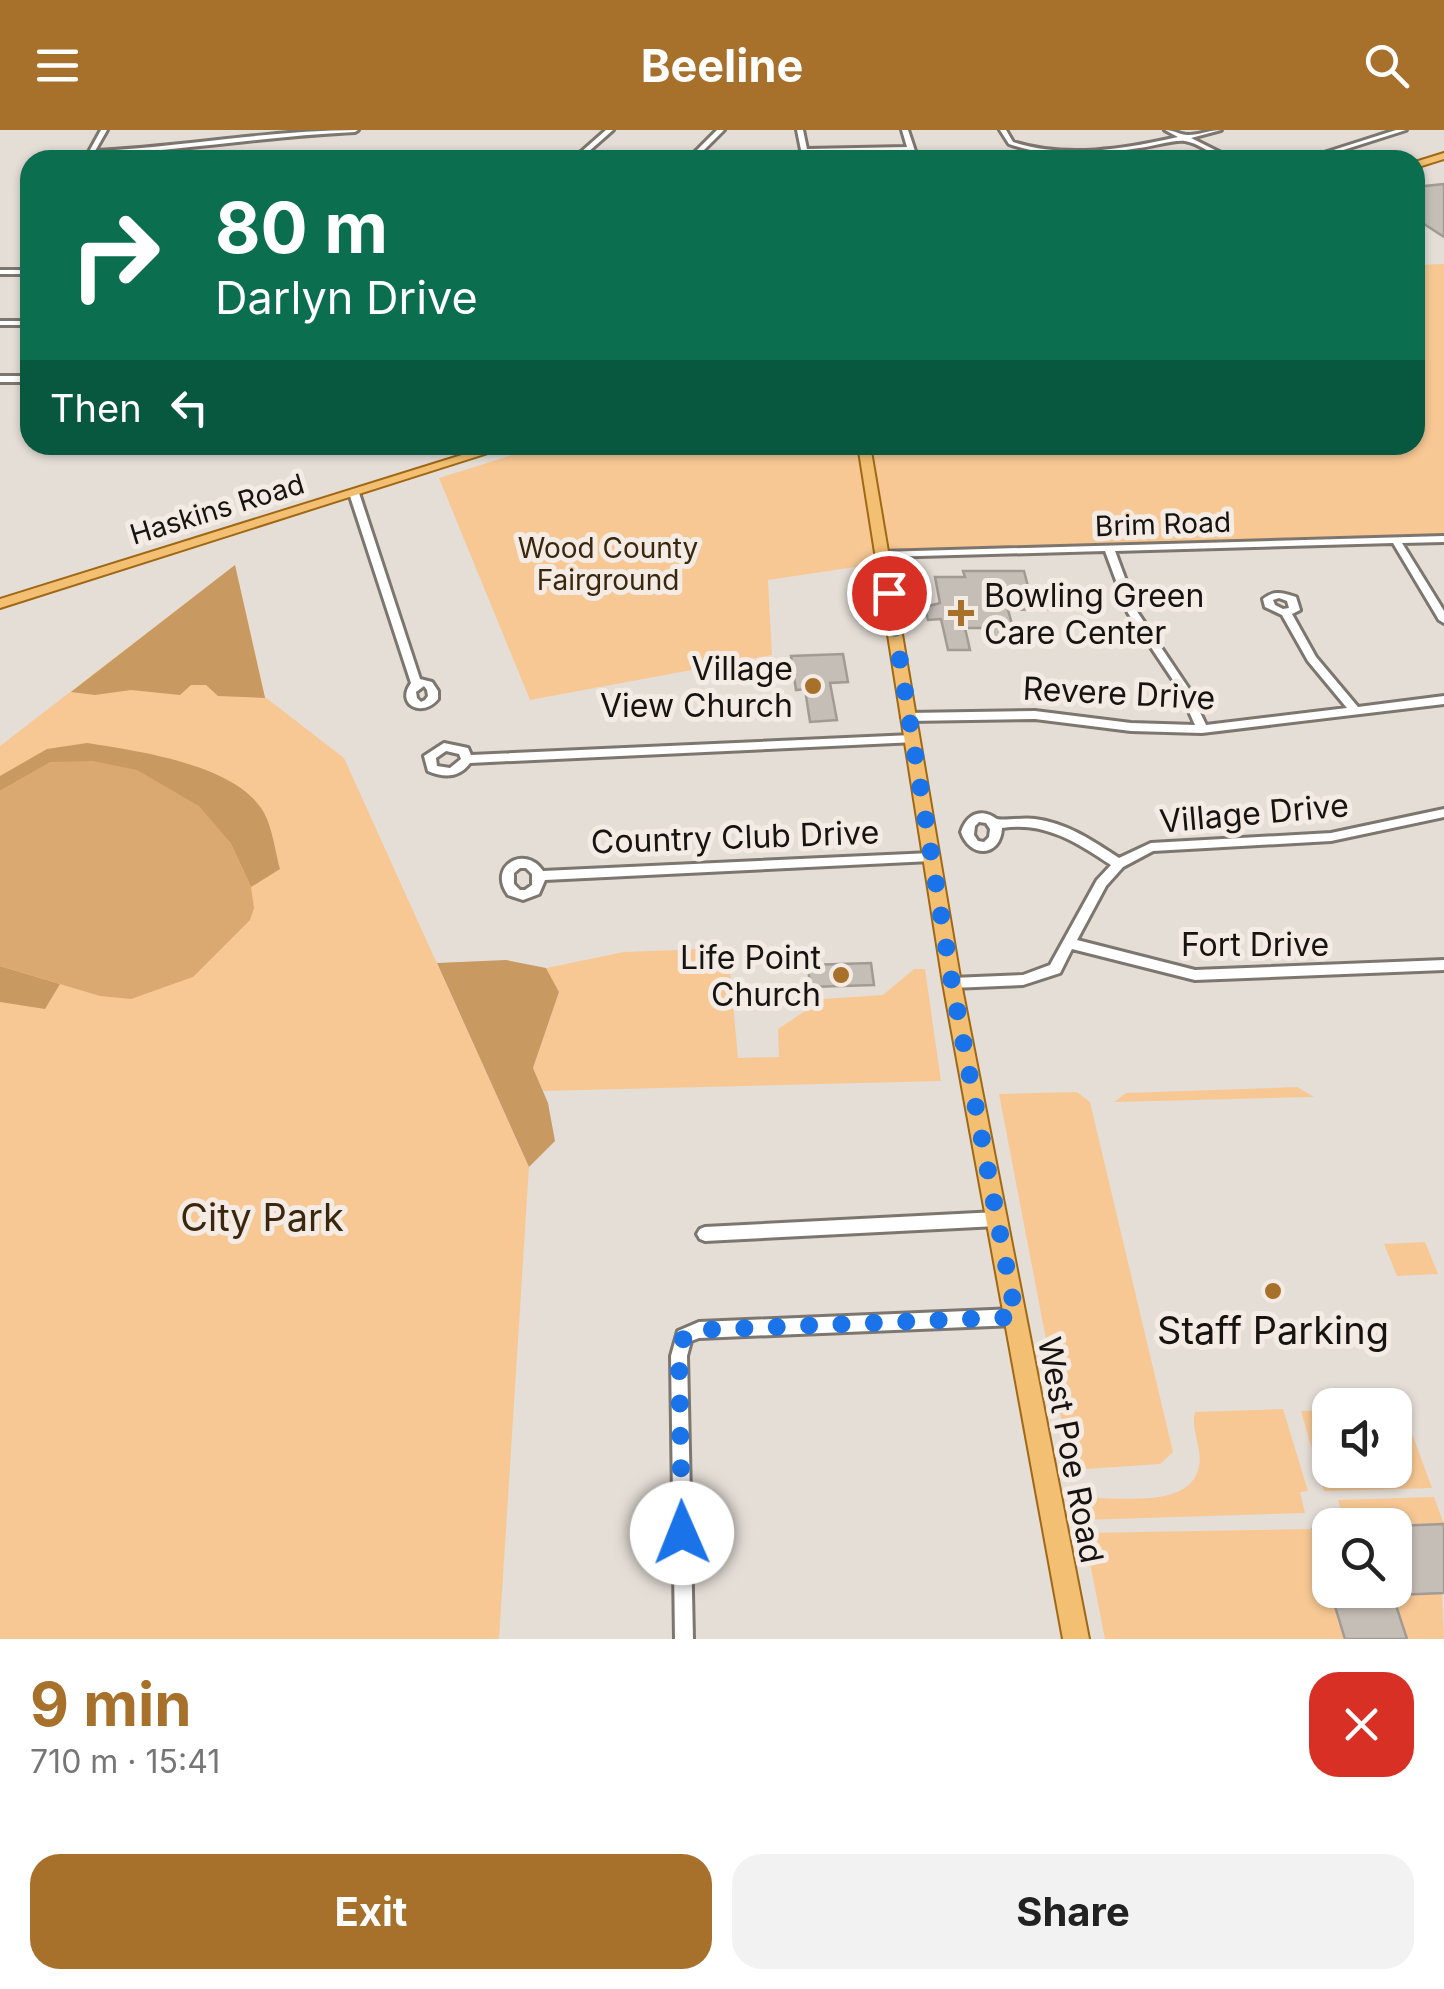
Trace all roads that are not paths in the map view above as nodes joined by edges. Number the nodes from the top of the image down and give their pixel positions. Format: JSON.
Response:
{"nodes":[{"id":1,"x":355,"y":130,"type":"edge"},
{"id":2,"x":610,"y":130,"type":"edge"},
{"id":3,"x":720,"y":130,"type":"edge"},
{"id":4,"x":905,"y":130,"type":"edge"},
{"id":5,"x":1003,"y":130,"type":"edge"},
{"id":6,"x":1168,"y":130,"type":"edge"},
{"id":7,"x":1218,"y":130,"type":"edge"},
{"id":8,"x":1403,"y":130,"type":"edge"},
{"id":9,"x":1186,"y":139,"type":"junction"},
{"id":10,"x":166,"y":150,"type":"edge"},
{"id":11,"x":587,"y":150,"type":"edge"},
{"id":12,"x":700,"y":150,"type":"edge"},
{"id":13,"x":912,"y":150,"type":"edge"},
{"id":14,"x":1061,"y":150,"type":"joint"},
{"id":15,"x":1210,"y":150,"type":"edge"},
{"id":16,"x":1338,"y":150,"type":"edge"},
{"id":17,"x":474,"y":455,"type":"edge"},
{"id":18,"x":866,"y":455,"type":"edge"},
{"id":19,"x":354,"y":492,"type":"junction"},
{"id":20,"x":1444,"y":540,"type":"edge"},
{"id":21,"x":1396,"y":541,"type":"junction"},
{"id":22,"x":1109,"y":548,"type":"junction"},
{"id":23,"x":883,"y":554,"type":"junction"},
{"id":24,"x":0,"y":604,"type":"edge"},
{"id":25,"x":1286,"y":612,"type":"dead end"},
{"id":26,"x":1444,"y":620,"type":"edge"},
{"id":27,"x":417,"y":686,"type":"dead end"},
{"id":28,"x":1444,"y":700,"type":"edge"},
{"id":29,"x":1354,"y":709,"type":"junction"},
{"id":30,"x":908,"y":717,"type":"junction"},
{"id":31,"x":1202,"y":728,"type":"junction"},
{"id":32,"x":912,"y":739,"type":"junction"},
{"id":33,"x":467,"y":759,"type":"dead end"},
{"id":34,"x":1444,"y":814,"type":"edge"},
{"id":35,"x":995,"y":825,"type":"dead end"},
{"id":36,"x":931,"y":857,"type":"junction"},
{"id":37,"x":1120,"y":864,"type":"junction"},
{"id":38,"x":541,"y":876,"type":"dead end"},
{"id":39,"x":1070,"y":943,"type":"junction"},
{"id":40,"x":1444,"y":965,"type":"edge"},
{"id":41,"x":952,"y":983,"type":"junction"},
{"id":42,"x":998,"y":1219,"type":"junction"},
{"id":43,"x":704,"y":1234,"type":"dead end"},
{"id":44,"x":1016,"y":1317,"type":"junction"},
{"id":45,"x":684,"y":1639,"type":"edge"},
{"id":46,"x":1076,"y":1639,"type":"edge"}],
"edges":[{"from":1,"to":10,"type":"street"},
{"from":2,"to":11,"type":"street"},
{"from":3,"to":12,"type":"street"},
{"from":4,"to":13,"type":"street"},
{"from":5,"to":14,"type":"street"},
{"from":6,"to":9,"type":"street"},
{"from":7,"to":9,"type":"street"},
{"from":8,"to":16,"type":"street"},
{"from":9,"to":14,"type":"street"},
{"from":9,"to":15,"type":"street"},
{"from":17,"to":19,"type":"main road","name":"Haskins Road"},
{"from":18,"to":23,"type":"main road","name":"West Poe Road"},
{"from":19,"to":24,"type":"main road","name":"Haskins Road"},
{"from":19,"to":27,"type":"street"},
{"from":20,"to":21,"type":"street","name":"Brim Road"},
{"from":21,"to":22,"type":"street","name":"Brim Road"},
{"from":21,"to":26,"type":"street"},
{"from":22,"to":23,"type":"street","name":"Brim Road"},
{"from":22,"to":31,"type":"street"},
{"from":23,"to":30,"type":"main road","name":"West Poe Road"},
{"from":25,"to":29,"type":"street"},
{"from":28,"to":29,"type":"street","name":"Revere Drive"},
{"from":29,"to":31,"type":"street","name":"Revere Drive"},
{"from":30,"to":31,"type":"street","name":"Revere Drive"},
{"from":30,"to":32,"type":"main road","name":"West Poe Road"},
{"from":32,"to":33,"type":"street"},
{"from":32,"to":36,"type":"main road","name":"West Poe Road"},
{"from":34,"to":37,"type":"street","name":"Village Drive"},
{"from":35,"to":37,"type":"street"},
{"from":36,"to":38,"type":"street","name":"Country Club Drive"},
{"from":36,"to":41,"type":"main road","name":"West Poe Road"},
{"from":37,"to":39,"type":"street","name":"Village Drive"},
{"from":39,"to":40,"type":"street","name":"Fort Drive"},
{"from":39,"to":41,"type":"street","name":"Village Drive"},
{"from":41,"to":42,"type":"main road","name":"West Poe Road"},
{"from":42,"to":43,"type":"street"},
{"from":42,"to":44,"type":"main road","name":"West Poe Road"},
{"from":44,"to":45,"type":"street"},
{"from":44,"to":46,"type":"main road","name":"West Poe Road"}]}
